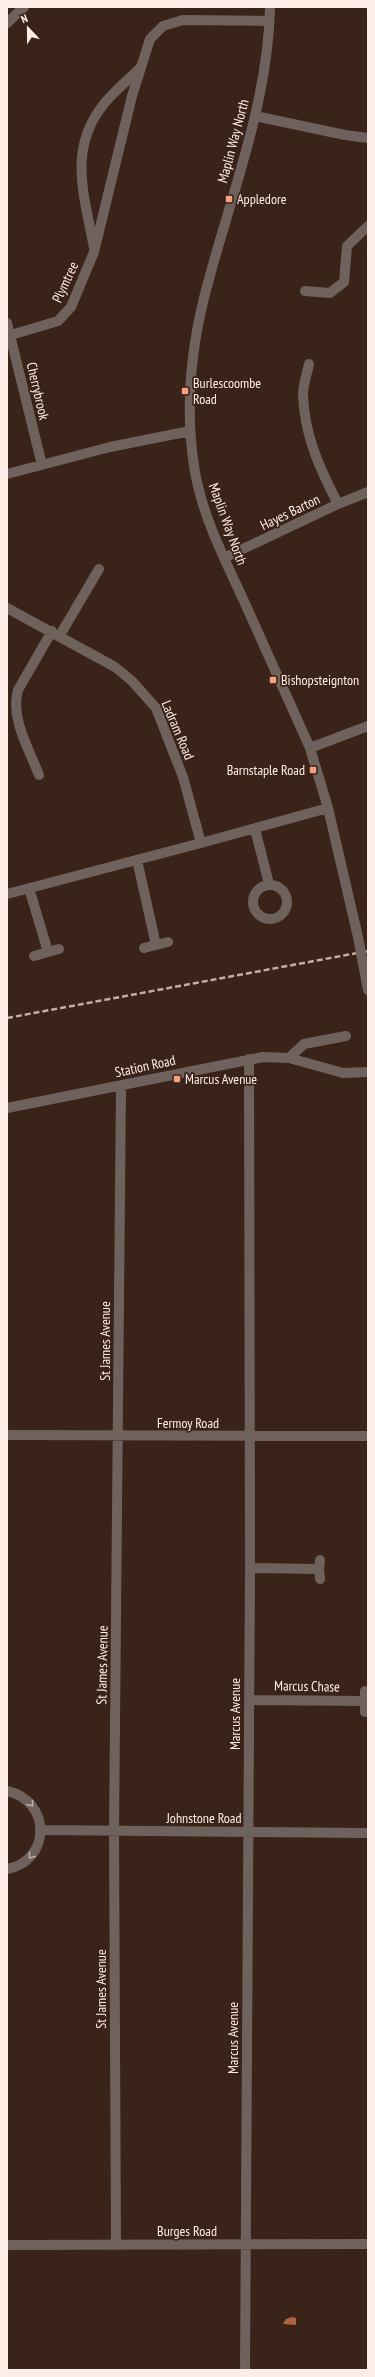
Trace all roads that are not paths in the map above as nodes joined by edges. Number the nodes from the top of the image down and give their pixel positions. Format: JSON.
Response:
{"nodes":[{"id":1,"x":24,"y":7,"type":"edge"},
{"id":2,"x":270,"y":7,"type":"edge"},
{"id":3,"x":269,"y":21,"type":"junction"},
{"id":4,"x":7,"y":23,"type":"edge"},
{"id":5,"x":141,"y":66,"type":"junction"},
{"id":6,"x":120,"y":88,"type":"junction"},
{"id":7,"x":132,"y":96,"type":"junction"},
{"id":8,"x":255,"y":116,"type":"junction"},
{"id":9,"x":368,"y":138,"type":"edge"},
{"id":10,"x":89,"y":221,"type":"junction"},
{"id":11,"x":103,"y":221,"type":"junction"},
{"id":12,"x":368,"y":226,"type":"edge"},
{"id":13,"x":94,"y":252,"type":"junction"},
{"id":14,"x":305,"y":291,"type":"dead end"},
{"id":15,"x":7,"y":323,"type":"edge"},
{"id":16,"x":11,"y":335,"type":"junction"},
{"id":17,"x":308,"y":364,"type":"dead end"},
{"id":18,"x":190,"y":431,"type":"junction"},
{"id":19,"x":42,"y":465,"type":"junction"},
{"id":20,"x":7,"y":474,"type":"edge"},
{"id":21,"x":368,"y":492,"type":"edge"},
{"id":22,"x":338,"y":504,"type":"junction"},
{"id":23,"x":224,"y":558,"type":"junction"},
{"id":24,"x":99,"y":569,"type":"dead end"},
{"id":25,"x":7,"y":608,"type":"edge"},
{"id":26,"x":56,"y":633,"type":"junction"},
{"id":27,"x":368,"y":726,"type":"edge"},
{"id":28,"x":310,"y":748,"type":"junction"},
{"id":29,"x":39,"y":775,"type":"dead end"},
{"id":30,"x":328,"y":808,"type":"junction"},
{"id":31,"x":256,"y":829,"type":"junction"},
{"id":32,"x":201,"y":844,"type":"junction"},
{"id":33,"x":137,"y":860,"type":"junction"},
{"id":34,"x":270,"y":884,"type":"dead end"},
{"id":35,"x":29,"y":888,"type":"junction"},
{"id":36,"x":7,"y":894,"type":"edge"},
{"id":37,"x":168,"y":942,"type":"dead end"},
{"id":38,"x":156,"y":945,"type":"junction"},
{"id":39,"x":144,"y":948,"type":"dead end"},
{"id":40,"x":59,"y":949,"type":"dead end"},
{"id":41,"x":48,"y":952,"type":"junction"},
{"id":42,"x":34,"y":956,"type":"dead end"},
{"id":43,"x":368,"y":990,"type":"edge"},
{"id":44,"x":346,"y":1036,"type":"dead end"},
{"id":45,"x":249,"y":1058,"type":"junction"},
{"id":46,"x":289,"y":1058,"type":"junction"},
{"id":47,"x":368,"y":1072,"type":"edge"},
{"id":48,"x":121,"y":1086,"type":"junction"},
{"id":49,"x":7,"y":1108,"type":"edge"},
{"id":50,"x":7,"y":1435,"type":"edge"},
{"id":51,"x":119,"y":1436,"type":"junction"},
{"id":52,"x":368,"y":1436,"type":"edge"},
{"id":53,"x":249,"y":1438,"type":"junction"},
{"id":54,"x":250,"y":1568,"type":"junction"},
{"id":55,"x":320,"y":1579,"type":"dead end"},
{"id":56,"x":249,"y":1700,"type":"junction"},
{"id":57,"x":365,"y":1712,"type":"dead end"},
{"id":58,"x":7,"y":1791,"type":"edge"},
{"id":59,"x":40,"y":1830,"type":"junction"},
{"id":60,"x":114,"y":1832,"type":"junction"},
{"id":61,"x":249,"y":1832,"type":"junction"},
{"id":62,"x":368,"y":1833,"type":"edge"},
{"id":63,"x":7,"y":1869,"type":"edge"},
{"id":64,"x":7,"y":2244,"type":"edge"},
{"id":65,"x":368,"y":2244,"type":"edge"},
{"id":66,"x":116,"y":2245,"type":"junction"},
{"id":67,"x":246,"y":2245,"type":"junction"},
{"id":68,"x":245,"y":2370,"type":"edge"}],
"edges":[{"from":1,"to":4,"type":"street"},
{"from":2,"to":3,"type":"street","name":"Maplin Way North"},
{"from":3,"to":5,"type":"street","name":"Plymtree"},
{"from":3,"to":8,"type":"street","name":"Maplin Way North"},
{"from":5,"to":6,"type":"street","name":"Plymtree"},
{"from":5,"to":7,"type":"street","name":"Plymtree"},
{"from":6,"to":7,"type":"street"},
{"from":6,"to":10,"type":"street","name":"Plymtree"},
{"from":7,"to":11,"type":"street","name":"Plymtree"},
{"from":8,"to":9,"type":"street"},
{"from":8,"to":18,"type":"street","name":"Maplin Way North"},
{"from":10,"to":11,"type":"street"},
{"from":10,"to":13,"type":"street","name":"Plymtree"},
{"from":11,"to":13,"type":"street","name":"Plymtree"},
{"from":12,"to":14,"type":"street"},
{"from":13,"to":16,"type":"street","name":"Plymtree"},
{"from":15,"to":16,"type":"street","name":"Cherrybrook"},
{"from":16,"to":19,"type":"street","name":"Cherrybrook"},
{"from":17,"to":22,"type":"street"},
{"from":18,"to":19,"type":"street"},
{"from":18,"to":23,"type":"street","name":"Maplin Way North"},
{"from":19,"to":20,"type":"street"},
{"from":21,"to":22,"type":"street","name":"Hayes Barton"},
{"from":22,"to":23,"type":"street","name":"Hayes Barton"},
{"from":23,"to":28,"type":"street","name":"Maplin Way North"},
{"from":24,"to":26,"type":"street"},
{"from":25,"to":26,"type":"street","name":"Ladram Road"},
{"from":26,"to":29,"type":"street"},
{"from":26,"to":32,"type":"street","name":"Ladram Road"},
{"from":27,"to":28,"type":"street"},
{"from":28,"to":30,"type":"street","name":"Maplin Way North"},
{"from":30,"to":31,"type":"street"},
{"from":30,"to":43,"type":"street","name":"Maplin Way North","bridge":true},
{"from":31,"to":32,"type":"street"},
{"from":31,"to":34,"type":"street"},
{"from":32,"to":33,"type":"street"},
{"from":33,"to":35,"type":"street"},
{"from":33,"to":38,"type":"street"},
{"from":35,"to":36,"type":"street"},
{"from":35,"to":41,"type":"street"},
{"from":37,"to":38,"type":"street"},
{"from":38,"to":39,"type":"street"},
{"from":40,"to":41,"type":"street"},
{"from":41,"to":42,"type":"street"},
{"from":44,"to":46,"type":"street"},
{"from":45,"to":46,"type":"street","name":"Station Road"},
{"from":45,"to":48,"type":"street","name":"Station Road"},
{"from":45,"to":53,"type":"street","name":"Marcus Avenue"},
{"from":46,"to":47,"type":"street","name":"Station Road"},
{"from":48,"to":49,"type":"street","name":"Station Road"},
{"from":48,"to":51,"type":"street","name":"St James Avenue"},
{"from":50,"to":51,"type":"street","name":"Fermoy Road"},
{"from":51,"to":53,"type":"street","name":"Fermoy Road"},
{"from":51,"to":60,"type":"street","name":"St James Avenue"},
{"from":52,"to":53,"type":"street","name":"Fermoy Road"},
{"from":53,"to":54,"type":"street","name":"Marcus Avenue"},
{"from":54,"to":55,"type":"street"},
{"from":54,"to":56,"type":"street","name":"Marcus Avenue"},
{"from":56,"to":57,"type":"street","name":"Marcus Chase"},
{"from":56,"to":61,"type":"street","name":"Marcus Avenue"},
{"from":58,"to":59,"type":"street","one_way":true},
{"from":59,"to":60,"type":"street","name":"Johnstone Road"},
{"from":59,"to":63,"type":"street","one_way":true},
{"from":60,"to":61,"type":"street","name":"Johnstone Road"},
{"from":60,"to":66,"type":"street","name":"St James Avenue"},
{"from":61,"to":62,"type":"street","name":"Johnstone Road"},
{"from":61,"to":67,"type":"street","name":"Marcus Avenue"},
{"from":64,"to":66,"type":"street","name":"Burges Road"},
{"from":65,"to":67,"type":"street","name":"Burges Road"},
{"from":66,"to":67,"type":"street","name":"Burges Road"},
{"from":67,"to":68,"type":"street","name":"Marcus Avenue"}]}
